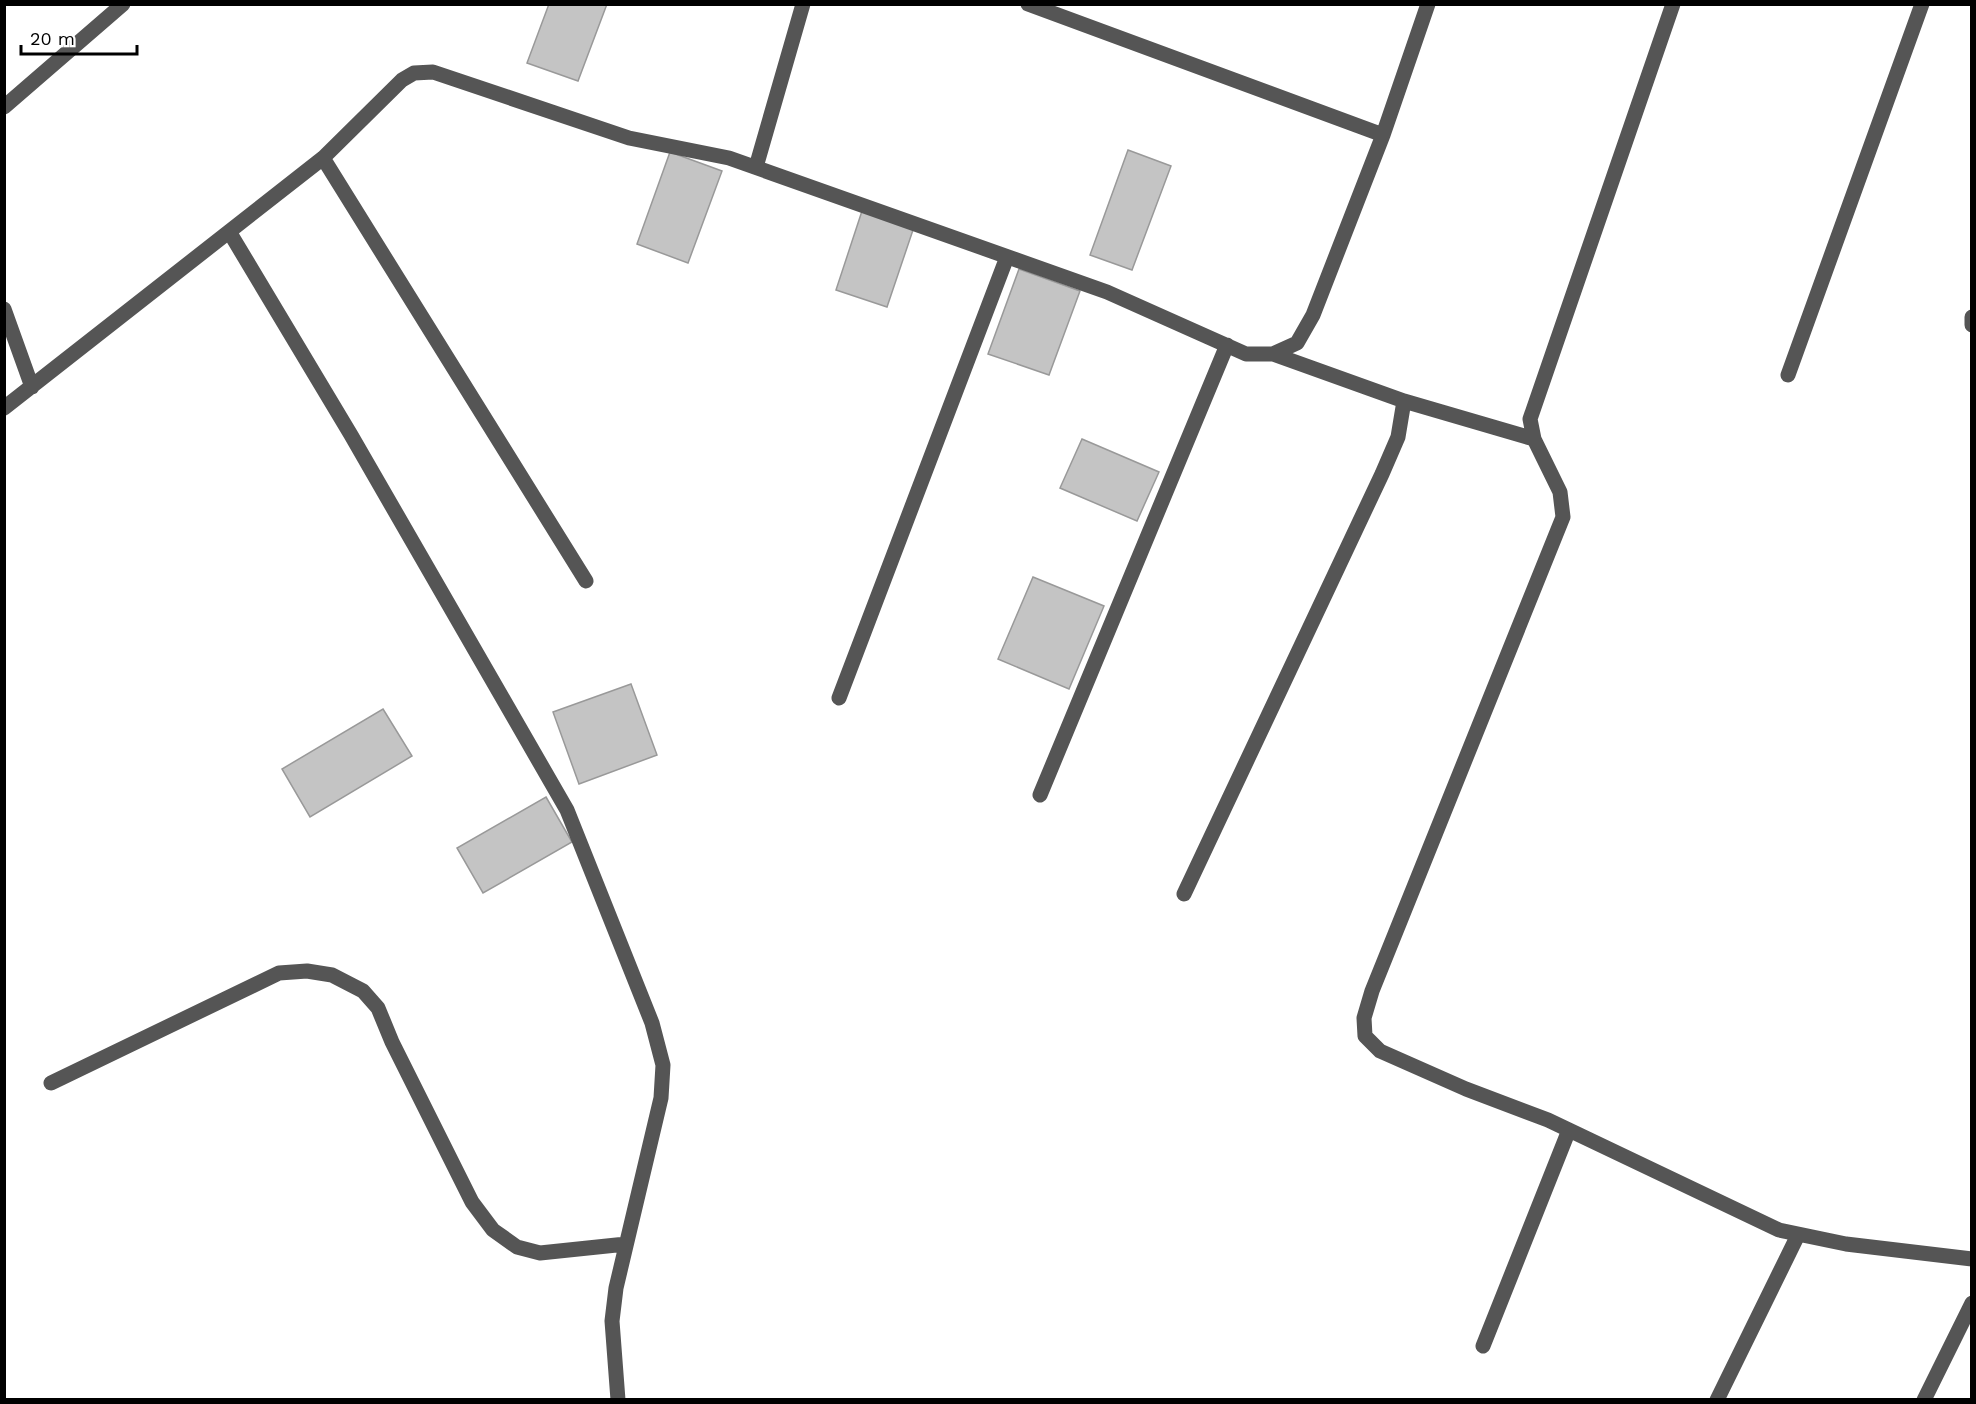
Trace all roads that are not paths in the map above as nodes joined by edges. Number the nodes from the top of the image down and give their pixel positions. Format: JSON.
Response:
{"nodes":[{"id":1,"x":123,"y":4,"type":"edge"},
{"id":2,"x":803,"y":4,"type":"edge"},
{"id":3,"x":1028,"y":4,"type":"edge"},
{"id":4,"x":1428,"y":4,"type":"edge"},
{"id":5,"x":1673,"y":4,"type":"edge"},
{"id":6,"x":1922,"y":4,"type":"edge"},
{"id":7,"x":4,"y":107,"type":"edge"},
{"id":8,"x":1383,"y":135,"type":"junction"},
{"id":9,"x":323,"y":158,"type":"junction"},
{"id":10,"x":756,"y":167,"type":"junction"},
{"id":11,"x":230,"y":233,"type":"junction"},
{"id":12,"x":1007,"y":257,"type":"junction"},
{"id":13,"x":4,"y":309,"type":"edge"},
{"id":14,"x":1971,"y":317,"type":"edge"},
{"id":15,"x":1971,"y":325,"type":"edge"},
{"id":16,"x":1227,"y":345,"type":"junction"},
{"id":17,"x":1273,"y":354,"type":"junction"},
{"id":18,"x":1788,"y":375,"type":"dead end"},
{"id":19,"x":32,"y":387,"type":"junction"},
{"id":20,"x":1404,"y":401,"type":"junction"},
{"id":21,"x":4,"y":408,"type":"edge"},
{"id":22,"x":1534,"y":439,"type":"junction"},
{"id":23,"x":586,"y":581,"type":"dead end"},
{"id":24,"x":839,"y":698,"type":"dead end"},
{"id":25,"x":1040,"y":795,"type":"dead end"},
{"id":26,"x":1184,"y":894,"type":"dead end"},
{"id":27,"x":51,"y":1083,"type":"dead end"},
{"id":28,"x":1569,"y":1130,"type":"junction"},
{"id":29,"x":1798,"y":1235,"type":"junction"},
{"id":30,"x":626,"y":1245,"type":"junction"},
{"id":31,"x":1971,"y":1259,"type":"edge"},
{"id":32,"x":1971,"y":1303,"type":"edge"},
{"id":33,"x":1483,"y":1346,"type":"dead end"},
{"id":34,"x":618,"y":1400,"type":"edge"},
{"id":35,"x":1717,"y":1400,"type":"edge"},
{"id":36,"x":1924,"y":1400,"type":"edge"}],
"edges":[{"from":1,"to":7,"type":"street"},
{"from":2,"to":10,"type":"street"},
{"from":3,"to":8,"type":"street"},
{"from":4,"to":8,"type":"street"},
{"from":5,"to":22,"type":"street"},
{"from":6,"to":18,"type":"street"},
{"from":8,"to":17,"type":"street"},
{"from":9,"to":10,"type":"street"},
{"from":9,"to":11,"type":"street"},
{"from":9,"to":23,"type":"street"},
{"from":10,"to":12,"type":"street"},
{"from":11,"to":19,"type":"street"},
{"from":11,"to":30,"type":"street"},
{"from":12,"to":16,"type":"street"},
{"from":12,"to":24,"type":"street"},
{"from":13,"to":19,"type":"street"},
{"from":14,"to":15,"type":"street"},
{"from":16,"to":17,"type":"street"},
{"from":16,"to":25,"type":"street"},
{"from":17,"to":20,"type":"street"},
{"from":19,"to":21,"type":"street"},
{"from":20,"to":22,"type":"street"},
{"from":20,"to":26,"type":"street"},
{"from":22,"to":28,"type":"street"},
{"from":27,"to":30,"type":"street"},
{"from":28,"to":29,"type":"street"},
{"from":28,"to":33,"type":"street"},
{"from":29,"to":31,"type":"street"},
{"from":29,"to":35,"type":"street"},
{"from":30,"to":34,"type":"street"},
{"from":32,"to":36,"type":"street"}]}
